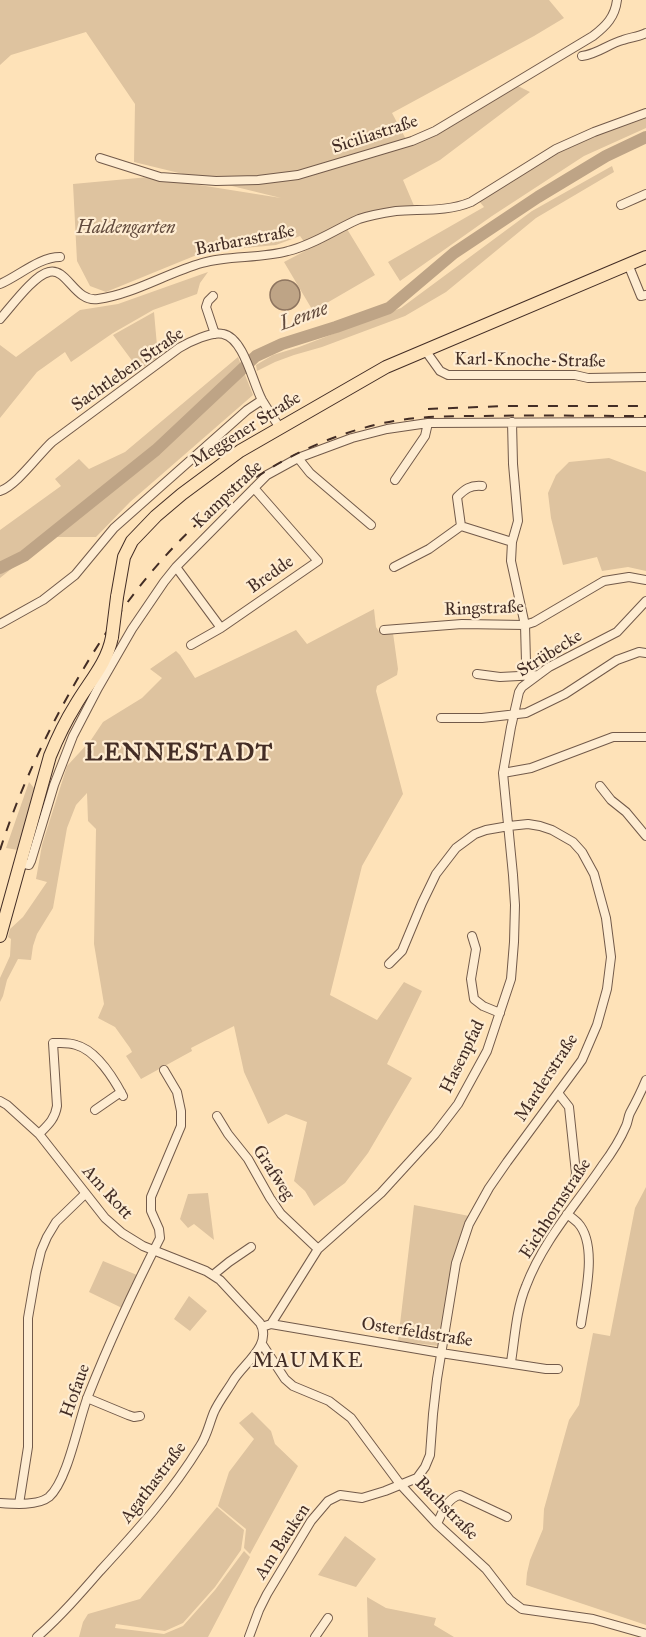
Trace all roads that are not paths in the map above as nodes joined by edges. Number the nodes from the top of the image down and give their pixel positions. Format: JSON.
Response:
{"nodes":[{"id":1,"x":617,"y":0,"type":"edge"},
{"id":2,"x":646,"y":33,"type":"edge"},
{"id":3,"x":582,"y":56,"type":"dead end"},
{"id":4,"x":646,"y":113,"type":"edge"},
{"id":5,"x":100,"y":158,"type":"dead end"},
{"id":6,"x":646,"y":194,"type":"edge"},
{"id":7,"x":621,"y":205,"type":"dead end"},
{"id":8,"x":60,"y":257,"type":"dead end"},
{"id":9,"x":646,"y":257,"type":"edge"},
{"id":10,"x":628,"y":264,"type":"junction"},
{"id":11,"x":0,"y":284,"type":"edge"},
{"id":12,"x":646,"y":295,"type":"edge"},
{"id":13,"x":213,"y":296,"type":"dead end"},
{"id":14,"x":0,"y":319,"type":"edge"},
{"id":15,"x":215,"y":334,"type":"junction"},
{"id":16,"x":425,"y":350,"type":"junction"},
{"id":17,"x":646,"y":377,"type":"edge"},
{"id":18,"x":260,"y":396,"type":"junction"},
{"id":19,"x":512,"y":422,"type":"junction"},
{"id":20,"x":646,"y":422,"type":"edge"},
{"id":21,"x":428,"y":423,"type":"junction"},
{"id":22,"x":280,"y":428,"type":"junction"},
{"id":23,"x":298,"y":458,"type":"junction"},
{"id":24,"x":395,"y":480,"type":"dead end"},
{"id":25,"x":482,"y":486,"type":"dead end"},
{"id":26,"x":254,"y":488,"type":"junction"},
{"id":27,"x":0,"y":491,"type":"edge"},
{"id":28,"x":371,"y":525,"type":"dead end"},
{"id":29,"x":461,"y":526,"type":"junction"},
{"id":30,"x":512,"y":542,"type":"junction"},
{"id":31,"x":176,"y":567,"type":"junction"},
{"id":32,"x":394,"y":567,"type":"dead end"},
{"id":33,"x":646,"y":580,"type":"edge"},
{"id":34,"x":646,"y":601,"type":"edge"},
{"id":35,"x":0,"y":624,"type":"edge"},
{"id":36,"x":525,"y":625,"type":"junction"},
{"id":37,"x":221,"y":628,"type":"junction"},
{"id":38,"x":384,"y":630,"type":"dead end"},
{"id":39,"x":191,"y":645,"type":"dead end"},
{"id":40,"x":646,"y":653,"type":"edge"},
{"id":41,"x":526,"y":662,"type":"dead end"},
{"id":42,"x":477,"y":674,"type":"dead end"},
{"id":43,"x":539,"y":675,"type":"junction"},
{"id":44,"x":514,"y":714,"type":"junction"},
{"id":45,"x":441,"y":718,"type":"dead end"},
{"id":46,"x":646,"y":737,"type":"edge"},
{"id":47,"x":503,"y":774,"type":"junction"},
{"id":48,"x":600,"y":786,"type":"dead end"},
{"id":49,"x":509,"y":826,"type":"junction"},
{"id":50,"x":646,"y":836,"type":"edge"},
{"id":51,"x":20,"y":863,"type":"junction"},
{"id":52,"x":0,"y":936,"type":"edge"},
{"id":53,"x":472,"y":936,"type":"dead end"},
{"id":54,"x":389,"y":964,"type":"dead end"},
{"id":55,"x":500,"y":1013,"type":"junction"},
{"id":56,"x":164,"y":1070,"type":"dead end"},
{"id":57,"x":646,"y":1080,"type":"edge"},
{"id":58,"x":558,"y":1093,"type":"junction"},
{"id":59,"x":0,"y":1101,"type":"edge"},
{"id":60,"x":95,"y":1110,"type":"dead end"},
{"id":61,"x":217,"y":1116,"type":"dead end"},
{"id":62,"x":39,"y":1134,"type":"junction"},
{"id":63,"x":575,"y":1180,"type":"dead end"},
{"id":64,"x":85,"y":1194,"type":"junction"},
{"id":65,"x":567,"y":1214,"type":"junction"},
{"id":66,"x":251,"y":1247,"type":"dead end"},
{"id":67,"x":318,"y":1249,"type":"junction"},
{"id":68,"x":154,"y":1251,"type":"junction"},
{"id":69,"x":213,"y":1275,"type":"junction"},
{"id":70,"x":271,"y":1324,"type":"junction"},
{"id":71,"x":581,"y":1324,"type":"dead end"},
{"id":72,"x":262,"y":1327,"type":"junction"},
{"id":73,"x":262,"y":1344,"type":"junction"},
{"id":74,"x":441,"y":1353,"type":"junction"},
{"id":75,"x":511,"y":1362,"type":"junction"},
{"id":76,"x":558,"y":1369,"type":"dead end"},
{"id":77,"x":87,"y":1398,"type":"junction"},
{"id":78,"x":140,"y":1416,"type":"dead end"},
{"id":79,"x":400,"y":1484,"type":"junction"},
{"id":80,"x":0,"y":1503,"type":"edge"},
{"id":81,"x":19,"y":1504,"type":"junction"},
{"id":82,"x":507,"y":1517,"type":"dead end"},
{"id":83,"x":437,"y":1524,"type":"junction"},
{"id":84,"x":328,"y":1618,"type":"dead end"},
{"id":85,"x":646,"y":1634,"type":"edge"},
{"id":86,"x":37,"y":1637,"type":"edge"},
{"id":87,"x":249,"y":1637,"type":"edge"},
{"id":88,"x":315,"y":1637,"type":"edge"}],
"edges":[{"from":1,"to":5,"type":"street","name":"Siciliastraße"},
{"from":2,"to":3,"type":"street"},
{"from":4,"to":14,"type":"street","name":"Barbarastraße"},
{"from":6,"to":7,"type":"street"},
{"from":8,"to":11,"type":"street"},
{"from":9,"to":10,"type":"main road","name":"Meggener Straße"},
{"from":10,"to":12,"type":"street"},
{"from":10,"to":16,"type":"main road","name":"Meggener Straße"},
{"from":13,"to":15,"type":"street"},
{"from":15,"to":18,"type":"street"},
{"from":15,"to":27,"type":"street","name":"Sachtleben Straße"},
{"from":16,"to":17,"type":"street","name":"Karl-Knoche-Straße"},
{"from":16,"to":22,"type":"main road","name":"Meggener Straße"},
{"from":18,"to":22,"type":"street"},
{"from":18,"to":35,"type":"street"},
{"from":19,"to":20,"type":"street","name":"Kampstraße"},
{"from":19,"to":21,"type":"street","name":"Kampstraße"},
{"from":19,"to":30,"type":"street"},
{"from":21,"to":23,"type":"street","name":"Kampstraße"},
{"from":21,"to":24,"type":"street"},
{"from":22,"to":51,"type":"main road","name":"Meggener Straße","bridge":true},
{"from":23,"to":26,"type":"street","name":"Kampstraße"},
{"from":23,"to":28,"type":"street"},
{"from":25,"to":29,"type":"street"},
{"from":26,"to":31,"type":"street","name":"Kampstraße"},
{"from":26,"to":37,"type":"street","name":"Bredde"},
{"from":29,"to":30,"type":"street"},
{"from":29,"to":32,"type":"street"},
{"from":30,"to":36,"type":"street"},
{"from":31,"to":37,"type":"street"},
{"from":31,"to":51,"type":"street","name":"Kampstraße"},
{"from":33,"to":36,"type":"street","name":"Ringstraße"},
{"from":34,"to":43,"type":"street","name":"Strübecke"},
{"from":36,"to":38,"type":"street","name":"Ringstraße"},
{"from":36,"to":41,"type":"street"},
{"from":37,"to":39,"type":"street","name":"Bredde"},
{"from":40,"to":44,"type":"street"},
{"from":42,"to":43,"type":"street"},
{"from":43,"to":44,"type":"street","name":"Strübecke"},
{"from":44,"to":45,"type":"street"},
{"from":44,"to":47,"type":"street","name":"Strübecke"},
{"from":46,"to":47,"type":"street"},
{"from":47,"to":49,"type":"street","name":"Strübecke"},
{"from":48,"to":50,"type":"street"},
{"from":49,"to":54,"type":"street","name":"Marderstraße"},
{"from":49,"to":55,"type":"street","name":"Hasenpfad"},
{"from":49,"to":58,"type":"street","name":"Marderstraße"},
{"from":51,"to":52,"type":"main road","name":"Meggener Straße"},
{"from":53,"to":55,"type":"street"},
{"from":55,"to":67,"type":"street","name":"Hasenpfad"},
{"from":56,"to":68,"type":"street","name":"Hofaue"},
{"from":57,"to":65,"type":"street","name":"Eichhornstraße"},
{"from":58,"to":63,"type":"street"},
{"from":58,"to":74,"type":"street","name":"Marderstraße"},
{"from":59,"to":62,"type":"street","name":"Am Rott"},
{"from":60,"to":62,"type":"street"},
{"from":61,"to":67,"type":"street","name":"Grafweg"},
{"from":62,"to":64,"type":"street","name":"Am Rott"},
{"from":64,"to":68,"type":"street","name":"Am Rott"},
{"from":64,"to":81,"type":"street"},
{"from":65,"to":71,"type":"street"},
{"from":65,"to":75,"type":"street","name":"Eichhornstraße"},
{"from":66,"to":69,"type":"street"},
{"from":67,"to":70,"type":"street"},
{"from":68,"to":69,"type":"street","name":"Am Rott"},
{"from":68,"to":77,"type":"street","name":"Hofaue"},
{"from":69,"to":72,"type":"street","name":"Am Rott"},
{"from":70,"to":72,"type":"street"},
{"from":70,"to":74,"type":"street","name":"Osterfeldstraße"},
{"from":72,"to":73,"type":"street"},
{"from":73,"to":79,"type":"street","name":"Bachstraße"},
{"from":73,"to":86,"type":"street","name":"Agathastraße"},
{"from":74,"to":75,"type":"street","name":"Osterfeldstraße"},
{"from":74,"to":79,"type":"street","name":"Marderstraße"},
{"from":75,"to":76,"type":"street","name":"Osterfeldstraße"},
{"from":77,"to":78,"type":"street"},
{"from":77,"to":81,"type":"street","name":"Hofaue"},
{"from":79,"to":83,"type":"street","name":"Bachstraße"},
{"from":79,"to":87,"type":"street","name":"Am Bauken"},
{"from":80,"to":81,"type":"street","name":"Hofaue"},
{"from":82,"to":83,"type":"street"},
{"from":83,"to":85,"type":"street","name":"Bachstraße"},
{"from":84,"to":88,"type":"street"}]}
